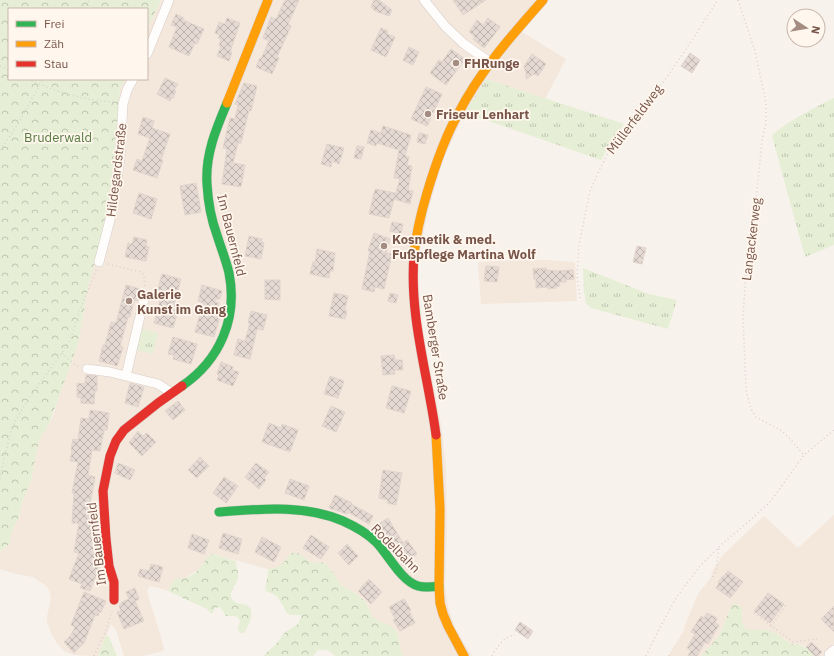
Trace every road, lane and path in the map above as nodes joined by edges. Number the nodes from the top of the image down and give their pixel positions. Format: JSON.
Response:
{"nodes":[{"id":1,"x":169,"y":0,"type":"edge"},
{"id":2,"x":268,"y":0,"type":"edge"},
{"id":3,"x":424,"y":0,"type":"edge"},
{"id":4,"x":543,"y":0,"type":"edge"},
{"id":5,"x":718,"y":0,"type":"edge"},
{"id":6,"x":738,"y":0,"type":"edge"},
{"id":7,"x":148,"y":52,"type":"edge"},
{"id":8,"x":491,"y":63,"type":"junction"},
{"id":9,"x":30,"y":80,"type":"edge"},
{"id":10,"x":42,"y":80,"type":"edge"},
{"id":11,"x":132,"y":80,"type":"edge"},
{"id":12,"x":39,"y":84,"type":"junction"},
{"id":13,"x":123,"y":104,"type":"junction"},
{"id":14,"x":0,"y":150,"type":"edge"},
{"id":15,"x":99,"y":262,"type":"junction"},
{"id":16,"x":145,"y":295,"type":"joint"},
{"id":17,"x":580,"y":298,"type":"dead end"},
{"id":18,"x":62,"y":354,"type":"junction"},
{"id":19,"x":87,"y":369,"type":"joint"},
{"id":20,"x":126,"y":376,"type":"junction"},
{"id":21,"x":172,"y":393,"type":"junction"},
{"id":22,"x":834,"y":430,"type":"edge"},
{"id":23,"x":804,"y":455,"type":"junction"},
{"id":24,"x":0,"y":479,"type":"edge"},
{"id":25,"x":219,"y":512,"type":"dead end"},
{"id":26,"x":719,"y":547,"type":"junction"},
{"id":27,"x":713,"y":577,"type":"dead end"},
{"id":28,"x":439,"y":586,"type":"junction"},
{"id":29,"x":114,"y":600,"type":"joint"},
{"id":30,"x":786,"y":605,"type":"dead end"},
{"id":31,"x":754,"y":613,"type":"dead end"},
{"id":32,"x":771,"y":626,"type":"junction"},
{"id":33,"x":515,"y":634,"type":"dead end"},
{"id":34,"x":817,"y":639,"type":"dead end"},
{"id":35,"x":672,"y":653,"type":"dead end"},
{"id":36,"x":94,"y":656,"type":"edge"},
{"id":37,"x":464,"y":656,"type":"edge"},
{"id":38,"x":492,"y":656,"type":"edge"},
{"id":39,"x":646,"y":656,"type":"edge"},
{"id":40,"x":670,"y":656,"type":"edge"}],
"edges":[{"from":1,"to":7,"type":"street"},
{"from":2,"to":21,"type":"street","name":"Im Bauernfeld"},
{"from":3,"to":8,"type":"street"},
{"from":4,"to":8,"type":"street","name":"Bamberger Straße"},
{"from":5,"to":17,"type":"path","name":"Müllerfeldweg"},
{"from":6,"to":23,"type":"path","name":"Langackerweg"},
{"from":8,"to":28,"type":"street","name":"Bamberger Straße"},
{"from":9,"to":12,"type":"path"},
{"from":10,"to":12,"type":"path"},
{"from":11,"to":13,"type":"street","name":"Hildegardstraße"},
{"from":12,"to":13,"type":"path"},
{"from":12,"to":14,"type":"path"},
{"from":13,"to":15,"type":"street","name":"Hildegardstraße"},
{"from":15,"to":16,"type":"path"},
{"from":15,"to":18,"type":"path"},
{"from":16,"to":20,"type":"street"},
{"from":18,"to":19,"type":"path"},
{"from":18,"to":24,"type":"path"},
{"from":19,"to":20,"type":"street"},
{"from":20,"to":21,"type":"street"},
{"from":21,"to":29,"type":"street","name":"Im Bauernfeld"},
{"from":22,"to":23,"type":"path"},
{"from":23,"to":26,"type":"path"},
{"from":25,"to":28,"type":"street","name":"Rodelbahn"},
{"from":26,"to":27,"type":"path"},
{"from":26,"to":39,"type":"path"},
{"from":28,"to":37,"type":"street","name":"Bamberger Straße"},
{"from":29,"to":36,"type":"path"},
{"from":30,"to":32,"type":"path"},
{"from":31,"to":32,"type":"path"},
{"from":32,"to":34,"type":"path"},
{"from":33,"to":38,"type":"path"},
{"from":35,"to":40,"type":"path"}]}
